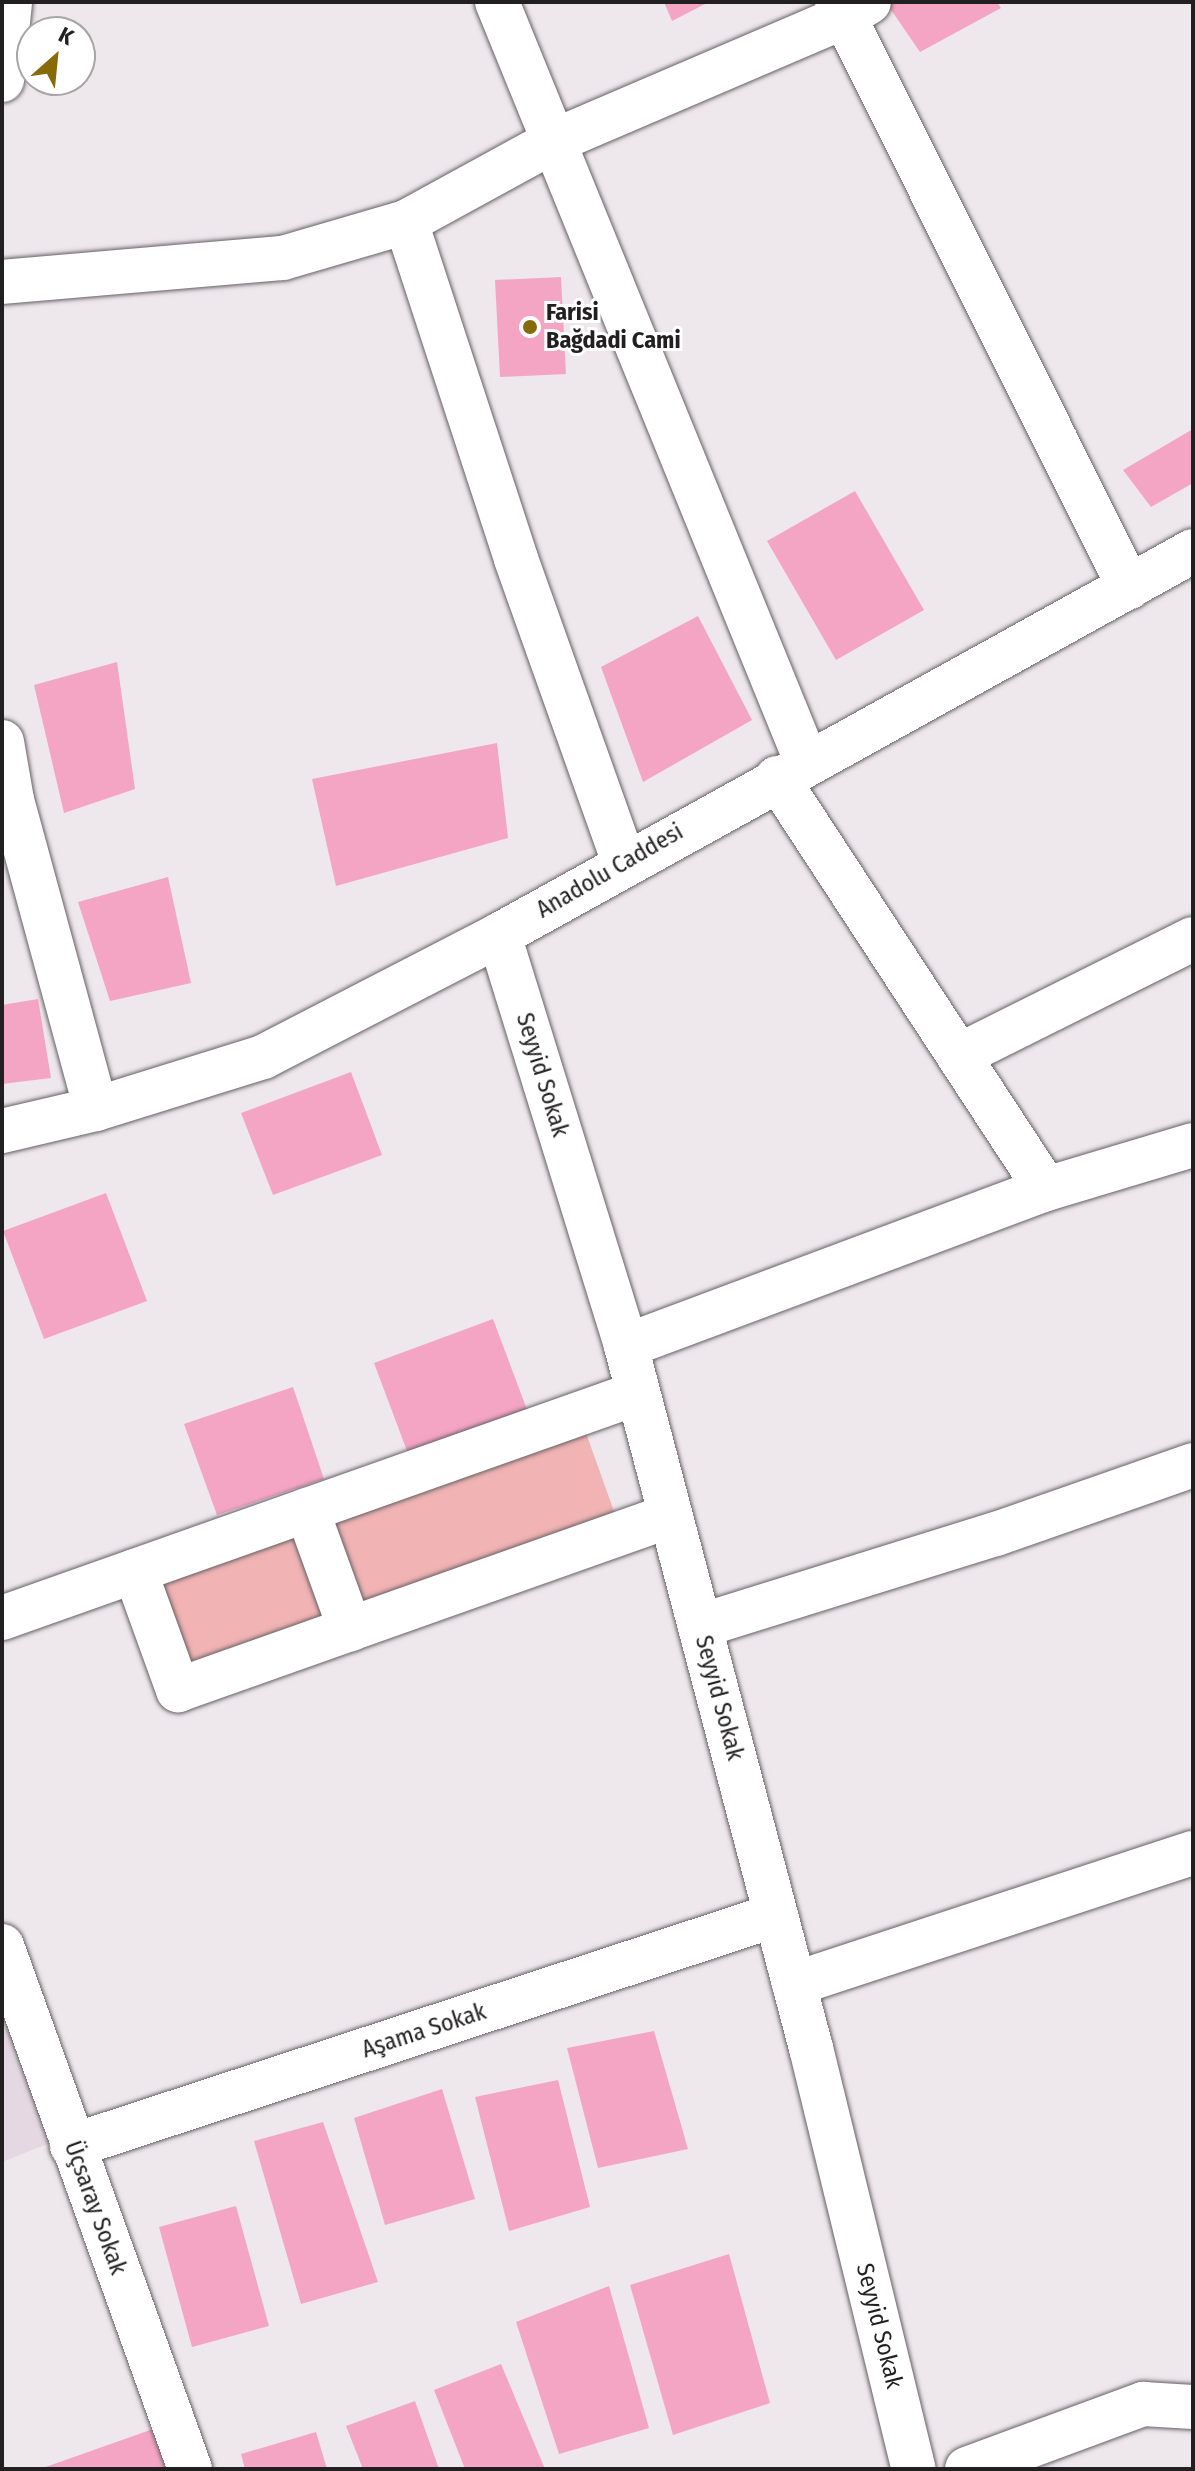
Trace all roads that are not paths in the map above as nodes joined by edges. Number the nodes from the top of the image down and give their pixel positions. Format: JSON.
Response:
{"nodes":[{"id":1,"x":10,"y":2,"type":"edge"},
{"id":2,"x":497,"y":2,"type":"edge"},
{"id":3,"x":850,"y":7,"type":"edge"},
{"id":4,"x":2,"y":80,"type":"edge"},
{"id":5,"x":554,"y":141,"type":"junction"},
{"id":6,"x":406,"y":222,"type":"junction"},
{"id":7,"x":2,"y":282,"type":"edge"},
{"id":8,"x":1193,"y":551,"type":"edge"},
{"id":9,"x":1129,"y":587,"type":"junction"},
{"id":10,"x":2,"y":742,"type":"edge"},
{"id":11,"x":792,"y":770,"type":"junction"},
{"id":12,"x":7,"y":801,"type":"edge"},
{"id":13,"x":624,"y":862,"type":"junction"},
{"id":14,"x":499,"y":935,"type":"junction"},
{"id":15,"x":1193,"y":939,"type":"edge"},
{"id":16,"x":960,"y":1055,"type":"junction"},
{"id":17,"x":96,"y":1109,"type":"junction"},
{"id":18,"x":2,"y":1131,"type":"edge"},
{"id":19,"x":1193,"y":1145,"type":"edge"},
{"id":20,"x":1046,"y":1189,"type":"junction"},
{"id":21,"x":626,"y":1346,"type":"junction"},
{"id":22,"x":635,"y":1394,"type":"junction"},
{"id":23,"x":1193,"y":1465,"type":"edge"},
{"id":24,"x":307,"y":1510,"type":"junction"},
{"id":25,"x":669,"y":1516,"type":"junction"},
{"id":26,"x":135,"y":1571,"type":"junction"},
{"id":27,"x":2,"y":1618,"type":"edge"},
{"id":28,"x":700,"y":1626,"type":"junction"},
{"id":29,"x":350,"y":1629,"type":"junction"},
{"id":30,"x":1193,"y":1853,"type":"edge"},
{"id":31,"x":776,"y":1915,"type":"junction"},
{"id":32,"x":2,"y":1946,"type":"edge"},
{"id":33,"x":794,"y":1984,"type":"junction"},
{"id":34,"x":72,"y":2146,"type":"junction"},
{"id":35,"x":1193,"y":2407,"type":"edge"},
{"id":36,"x":190,"y":2469,"type":"edge"},
{"id":37,"x":914,"y":2469,"type":"edge"},
{"id":38,"x":967,"y":2469,"type":"edge"}],
"edges":[{"from":1,"to":4,"type":"street"},
{"from":2,"to":5,"type":"street"},
{"from":3,"to":5,"type":"street"},
{"from":3,"to":9,"type":"street"},
{"from":5,"to":6,"type":"street"},
{"from":5,"to":11,"type":"street"},
{"from":6,"to":7,"type":"street"},
{"from":6,"to":13,"type":"street"},
{"from":8,"to":9,"type":"street","name":"Anadolu Caddesi"},
{"from":9,"to":11,"type":"street","name":"Anadolu Caddesi"},
{"from":10,"to":12,"type":"street"},
{"from":11,"to":13,"type":"street","name":"Anadolu Caddesi"},
{"from":11,"to":16,"type":"street"},
{"from":12,"to":17,"type":"street"},
{"from":13,"to":14,"type":"street","name":"Anadolu Caddesi"},
{"from":14,"to":17,"type":"street","name":"Anadolu Caddesi"},
{"from":14,"to":21,"type":"street","name":"Seyyid Sokak"},
{"from":15,"to":16,"type":"street"},
{"from":16,"to":20,"type":"street"},
{"from":17,"to":18,"type":"street","name":"Anadolu Caddesi"},
{"from":19,"to":20,"type":"street"},
{"from":20,"to":21,"type":"street"},
{"from":21,"to":22,"type":"street","name":"Seyyid Sokak"},
{"from":22,"to":24,"type":"street"},
{"from":22,"to":25,"type":"street","name":"Seyyid Sokak"},
{"from":23,"to":28,"type":"street"},
{"from":24,"to":26,"type":"street"},
{"from":24,"to":29,"type":"street"},
{"from":25,"to":28,"type":"street","name":"Seyyid Sokak"},
{"from":25,"to":29,"type":"street"},
{"from":26,"to":27,"type":"street"},
{"from":26,"to":29,"type":"street"},
{"from":28,"to":31,"type":"street","name":"Seyyid Sokak"},
{"from":30,"to":33,"type":"street"},
{"from":31,"to":33,"type":"street","name":"Seyyid Sokak"},
{"from":31,"to":34,"type":"street","name":"Aşama Sokak"},
{"from":32,"to":34,"type":"street","name":"Üçsaray Sokak"},
{"from":33,"to":37,"type":"street","name":"Seyyid Sokak"},
{"from":34,"to":36,"type":"street","name":"Üçsaray Sokak"},
{"from":35,"to":38,"type":"street"}]}
